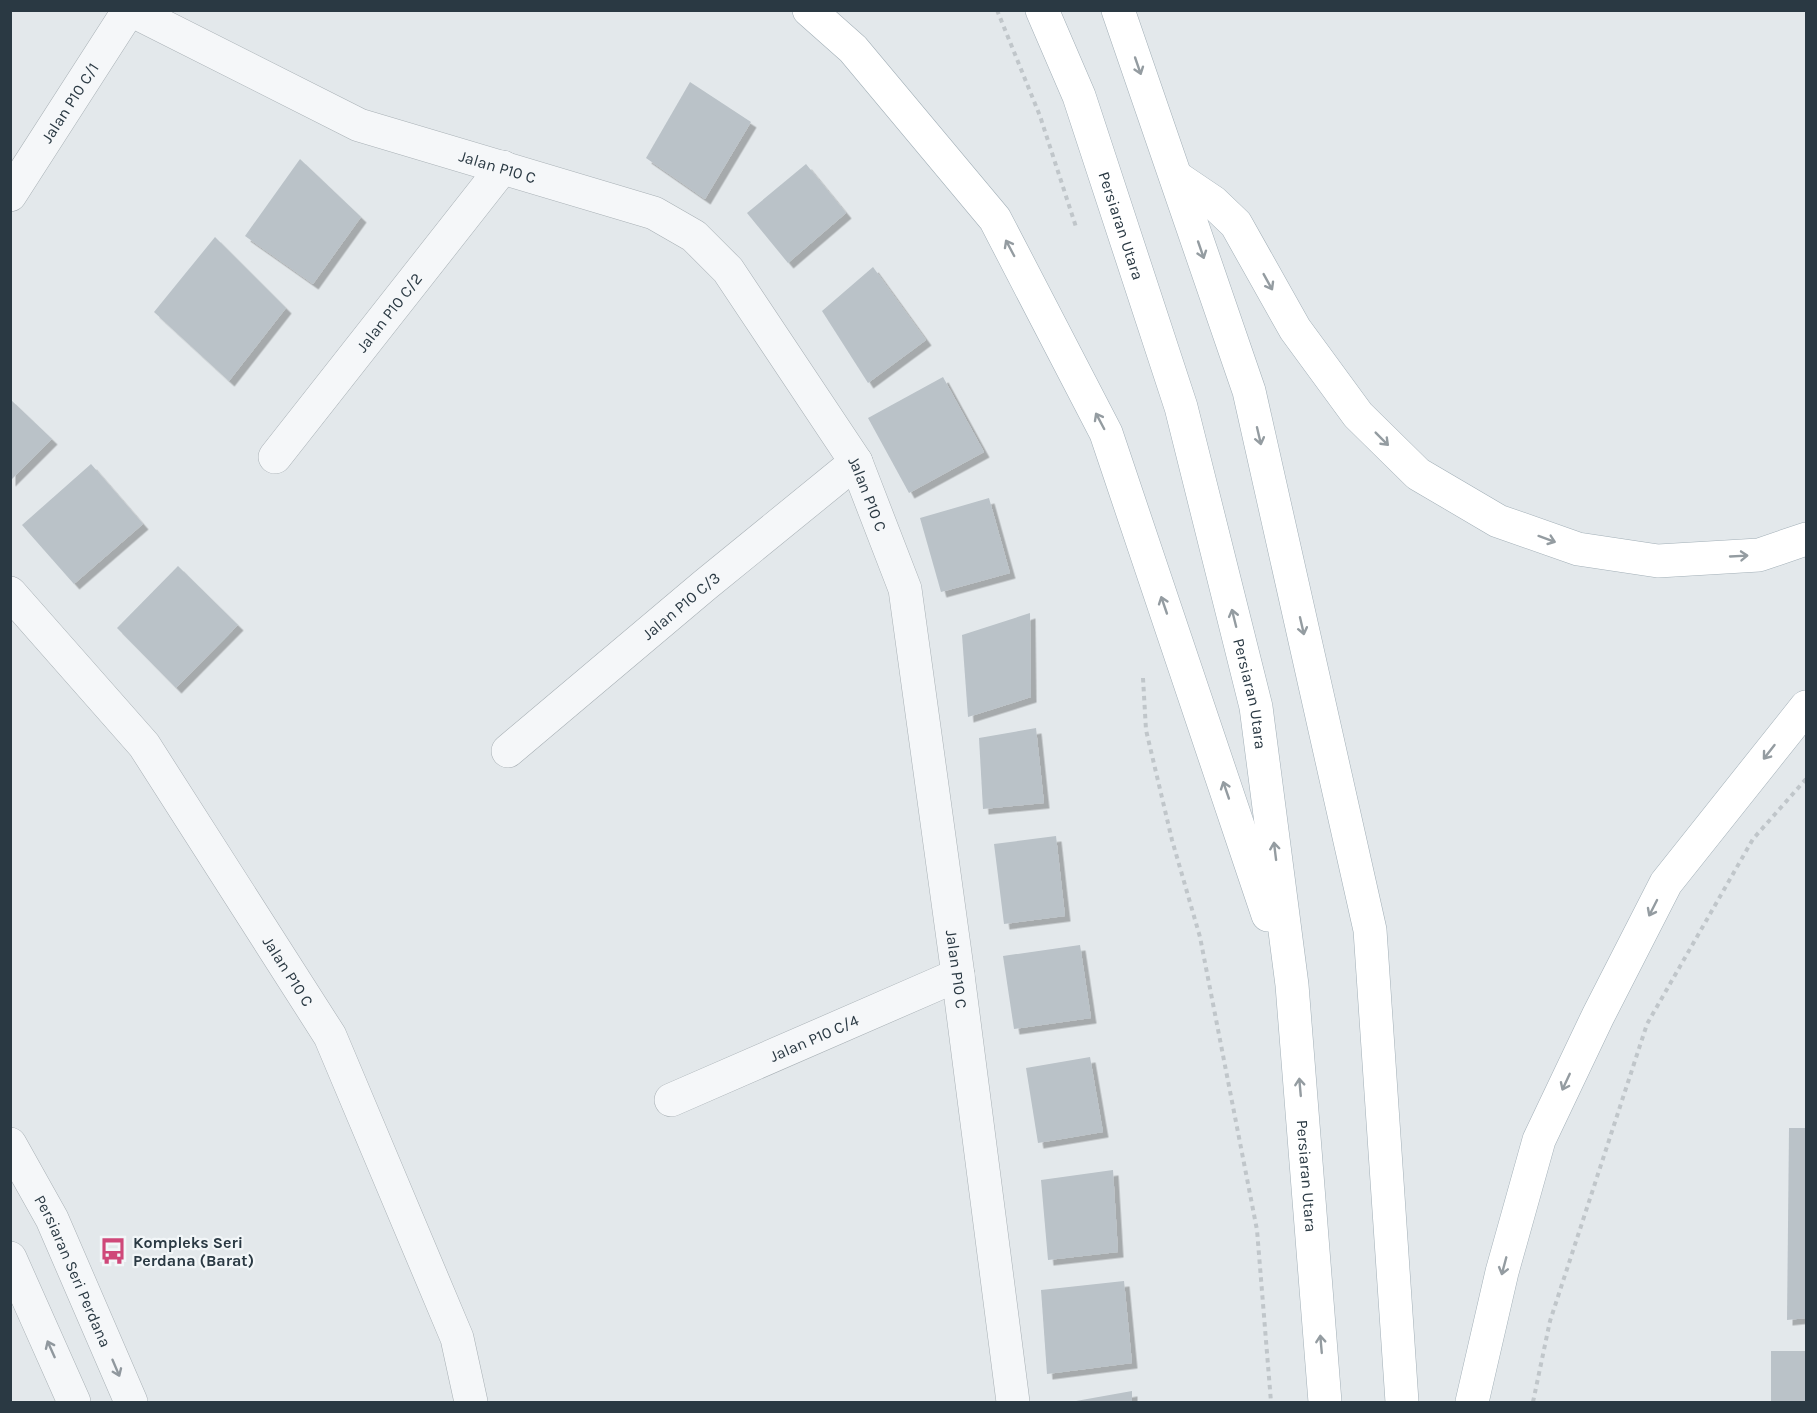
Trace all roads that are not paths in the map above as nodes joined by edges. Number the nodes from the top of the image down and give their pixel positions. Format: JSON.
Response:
{"nodes":[{"id":1,"x":130,"y":10,"type":"edge"},
{"id":2,"x":809,"y":10,"type":"edge"},
{"id":3,"x":1042,"y":10,"type":"edge"},
{"id":4,"x":1118,"y":10,"type":"edge"},
{"id":5,"x":503,"y":167,"type":"junction"},
{"id":6,"x":1176,"y":177,"type":"junction"},
{"id":7,"x":10,"y":195,"type":"edge"},
{"id":8,"x":275,"y":457,"type":"dead end"},
{"id":9,"x":856,"y":462,"type":"junction"},
{"id":10,"x":1806,"y":539,"type":"edge"},
{"id":11,"x":10,"y":593,"type":"edge"},
{"id":12,"x":1806,"y":706,"type":"edge"},
{"id":13,"x":508,"y":751,"type":"dead end"},
{"id":14,"x":958,"y":975,"type":"junction"},
{"id":15,"x":1292,"y":985,"type":"junction"},
{"id":16,"x":671,"y":1100,"type":"dead end"},
{"id":17,"x":10,"y":1144,"type":"edge"},
{"id":18,"x":10,"y":1258,"type":"edge"},
{"id":19,"x":1007,"y":1401,"type":"edge"},
{"id":20,"x":74,"y":1402,"type":"edge"},
{"id":21,"x":131,"y":1402,"type":"edge"},
{"id":22,"x":471,"y":1402,"type":"edge"},
{"id":23,"x":1325,"y":1402,"type":"edge"},
{"id":24,"x":1402,"y":1402,"type":"edge"},
{"id":25,"x":1472,"y":1402,"type":"edge"}],
"edges":[{"from":1,"to":5,"type":"street","name":"Jalan P10 C"},
{"from":1,"to":7,"type":"street","name":"Jalan P10 C/1"},
{"from":15,"to":2,"type":"main road","one_way":true},
{"from":15,"to":3,"type":"main road","name":"Persiaran Utara","one_way":true},
{"from":4,"to":6,"type":"main road","one_way":true},
{"from":5,"to":8,"type":"street","name":"Jalan P10 C/2"},
{"from":5,"to":9,"type":"street","name":"Jalan P10 C"},
{"from":6,"to":10,"type":"main road","one_way":true},
{"from":6,"to":24,"type":"main road","one_way":true},
{"from":9,"to":13,"type":"street","name":"Jalan P10 C/3"},
{"from":9,"to":14,"type":"street","name":"Jalan P10 C"},
{"from":11,"to":22,"type":"street","name":"Jalan P10 C"},
{"from":12,"to":25,"type":"main road","one_way":true},
{"from":14,"to":16,"type":"street","name":"Jalan P10 C/4"},
{"from":14,"to":19,"type":"street","name":"Jalan P10 C"},
{"from":23,"to":15,"type":"main road","name":"Persiaran Utara","one_way":true},
{"from":17,"to":21,"type":"street","name":"Persiaran Seri Perdana","one_way":true},
{"from":20,"to":18,"type":"street","one_way":true}]}
